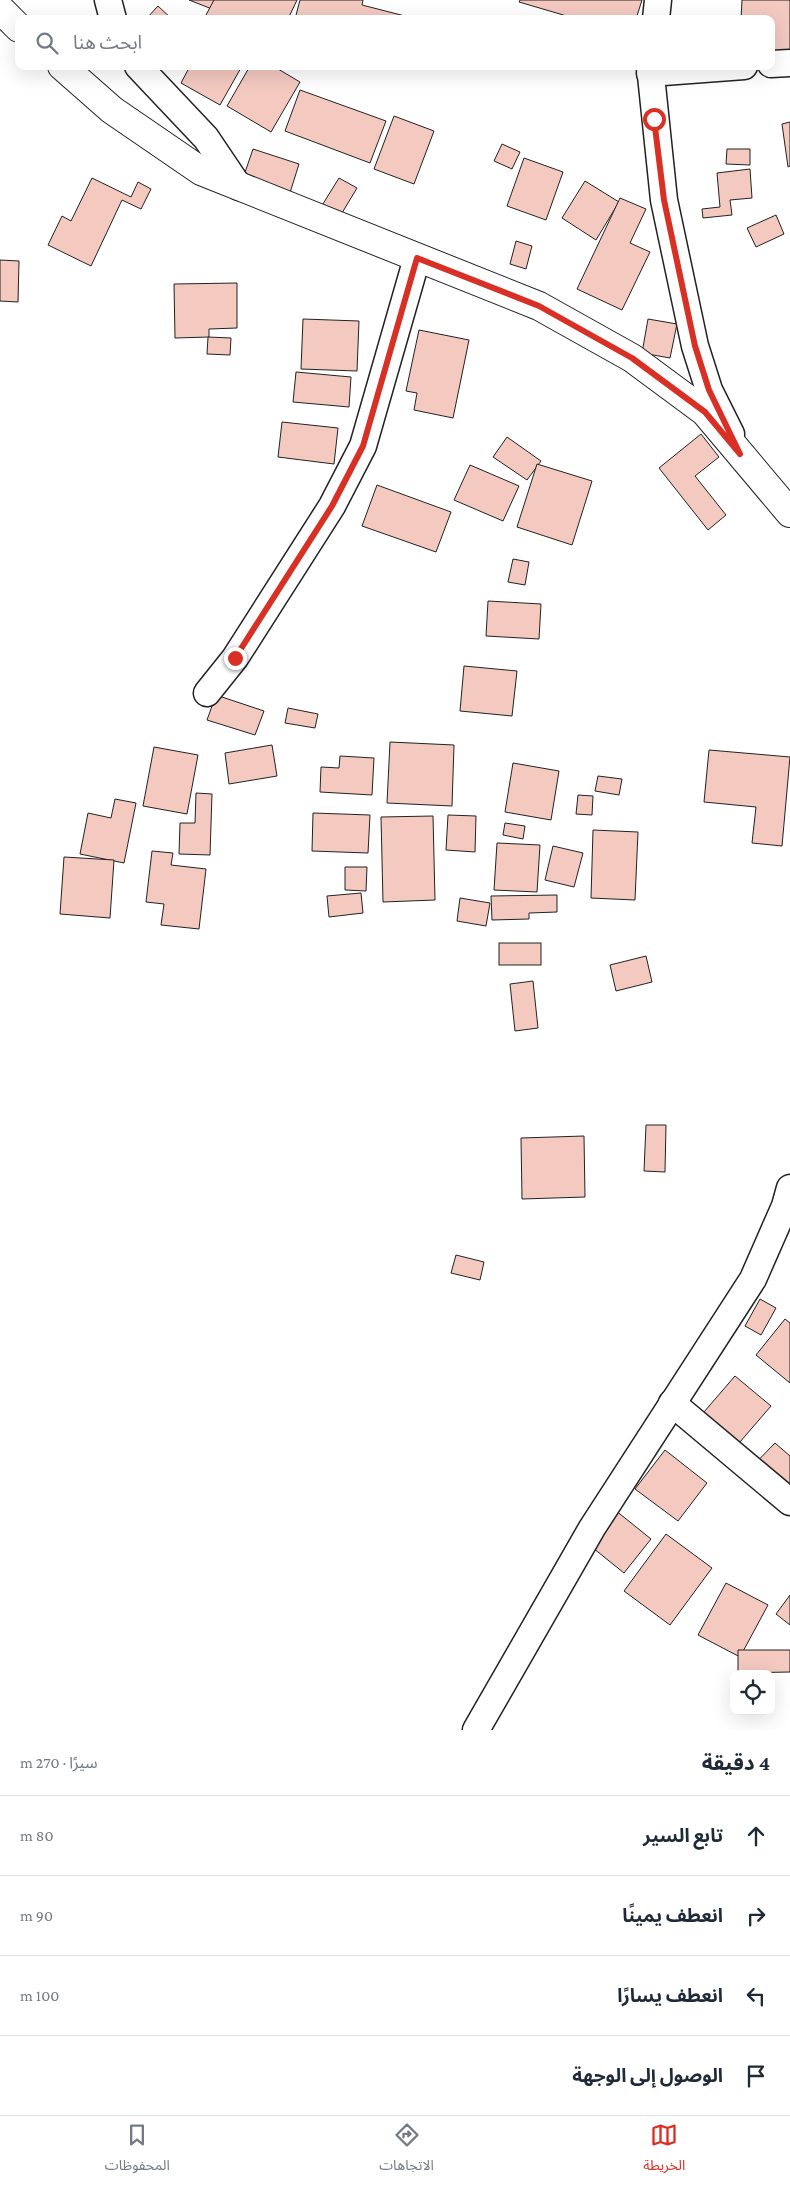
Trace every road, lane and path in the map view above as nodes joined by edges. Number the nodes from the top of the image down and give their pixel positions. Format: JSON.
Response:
{"nodes":[{"id":1,"x":108,"y":0,"type":"edge"},
{"id":2,"x":658,"y":0,"type":"edge"},
{"id":3,"x":0,"y":9,"type":"edge"},
{"id":4,"x":112,"y":15,"type":"edge"},
{"id":5,"x":656,"y":15,"type":"edge"},
{"id":6,"x":15,"y":24,"type":"edge"},
{"id":7,"x":790,"y":63,"type":"edge"},
{"id":8,"x":775,"y":64,"type":"edge"},
{"id":9,"x":67,"y":70,"type":"edge"},
{"id":10,"x":142,"y":70,"type":"edge"},
{"id":11,"x":650,"y":70,"type":"edge"},
{"id":12,"x":239,"y":187,"type":"junction"},
{"id":13,"x":417,"y":258,"type":"junction"},
{"id":14,"x":740,"y":454,"type":"junction"},
{"id":15,"x":790,"y":513,"type":"edge"},
{"id":16,"x":207,"y":693,"type":"dead end"},
{"id":17,"x":790,"y":1188,"type":"edge"},
{"id":18,"x":672,"y":1403,"type":"junction"},
{"id":19,"x":790,"y":1502,"type":"edge"},
{"id":20,"x":476,"y":1730,"type":"edge"}],
"edges":[{"from":1,"to":4,"type":"street"},
{"from":2,"to":5,"type":"street"},
{"from":3,"to":6,"type":"street"},
{"from":7,"to":8,"type":"street"},
{"from":9,"to":12,"type":"street"},
{"from":10,"to":12,"type":"street"},
{"from":11,"to":14,"type":"street"},
{"from":12,"to":13,"type":"street"},
{"from":13,"to":14,"type":"street"},
{"from":13,"to":16,"type":"street"},
{"from":14,"to":15,"type":"street"},
{"from":17,"to":18,"type":"street"},
{"from":18,"to":19,"type":"street"},
{"from":18,"to":20,"type":"street"}]}
